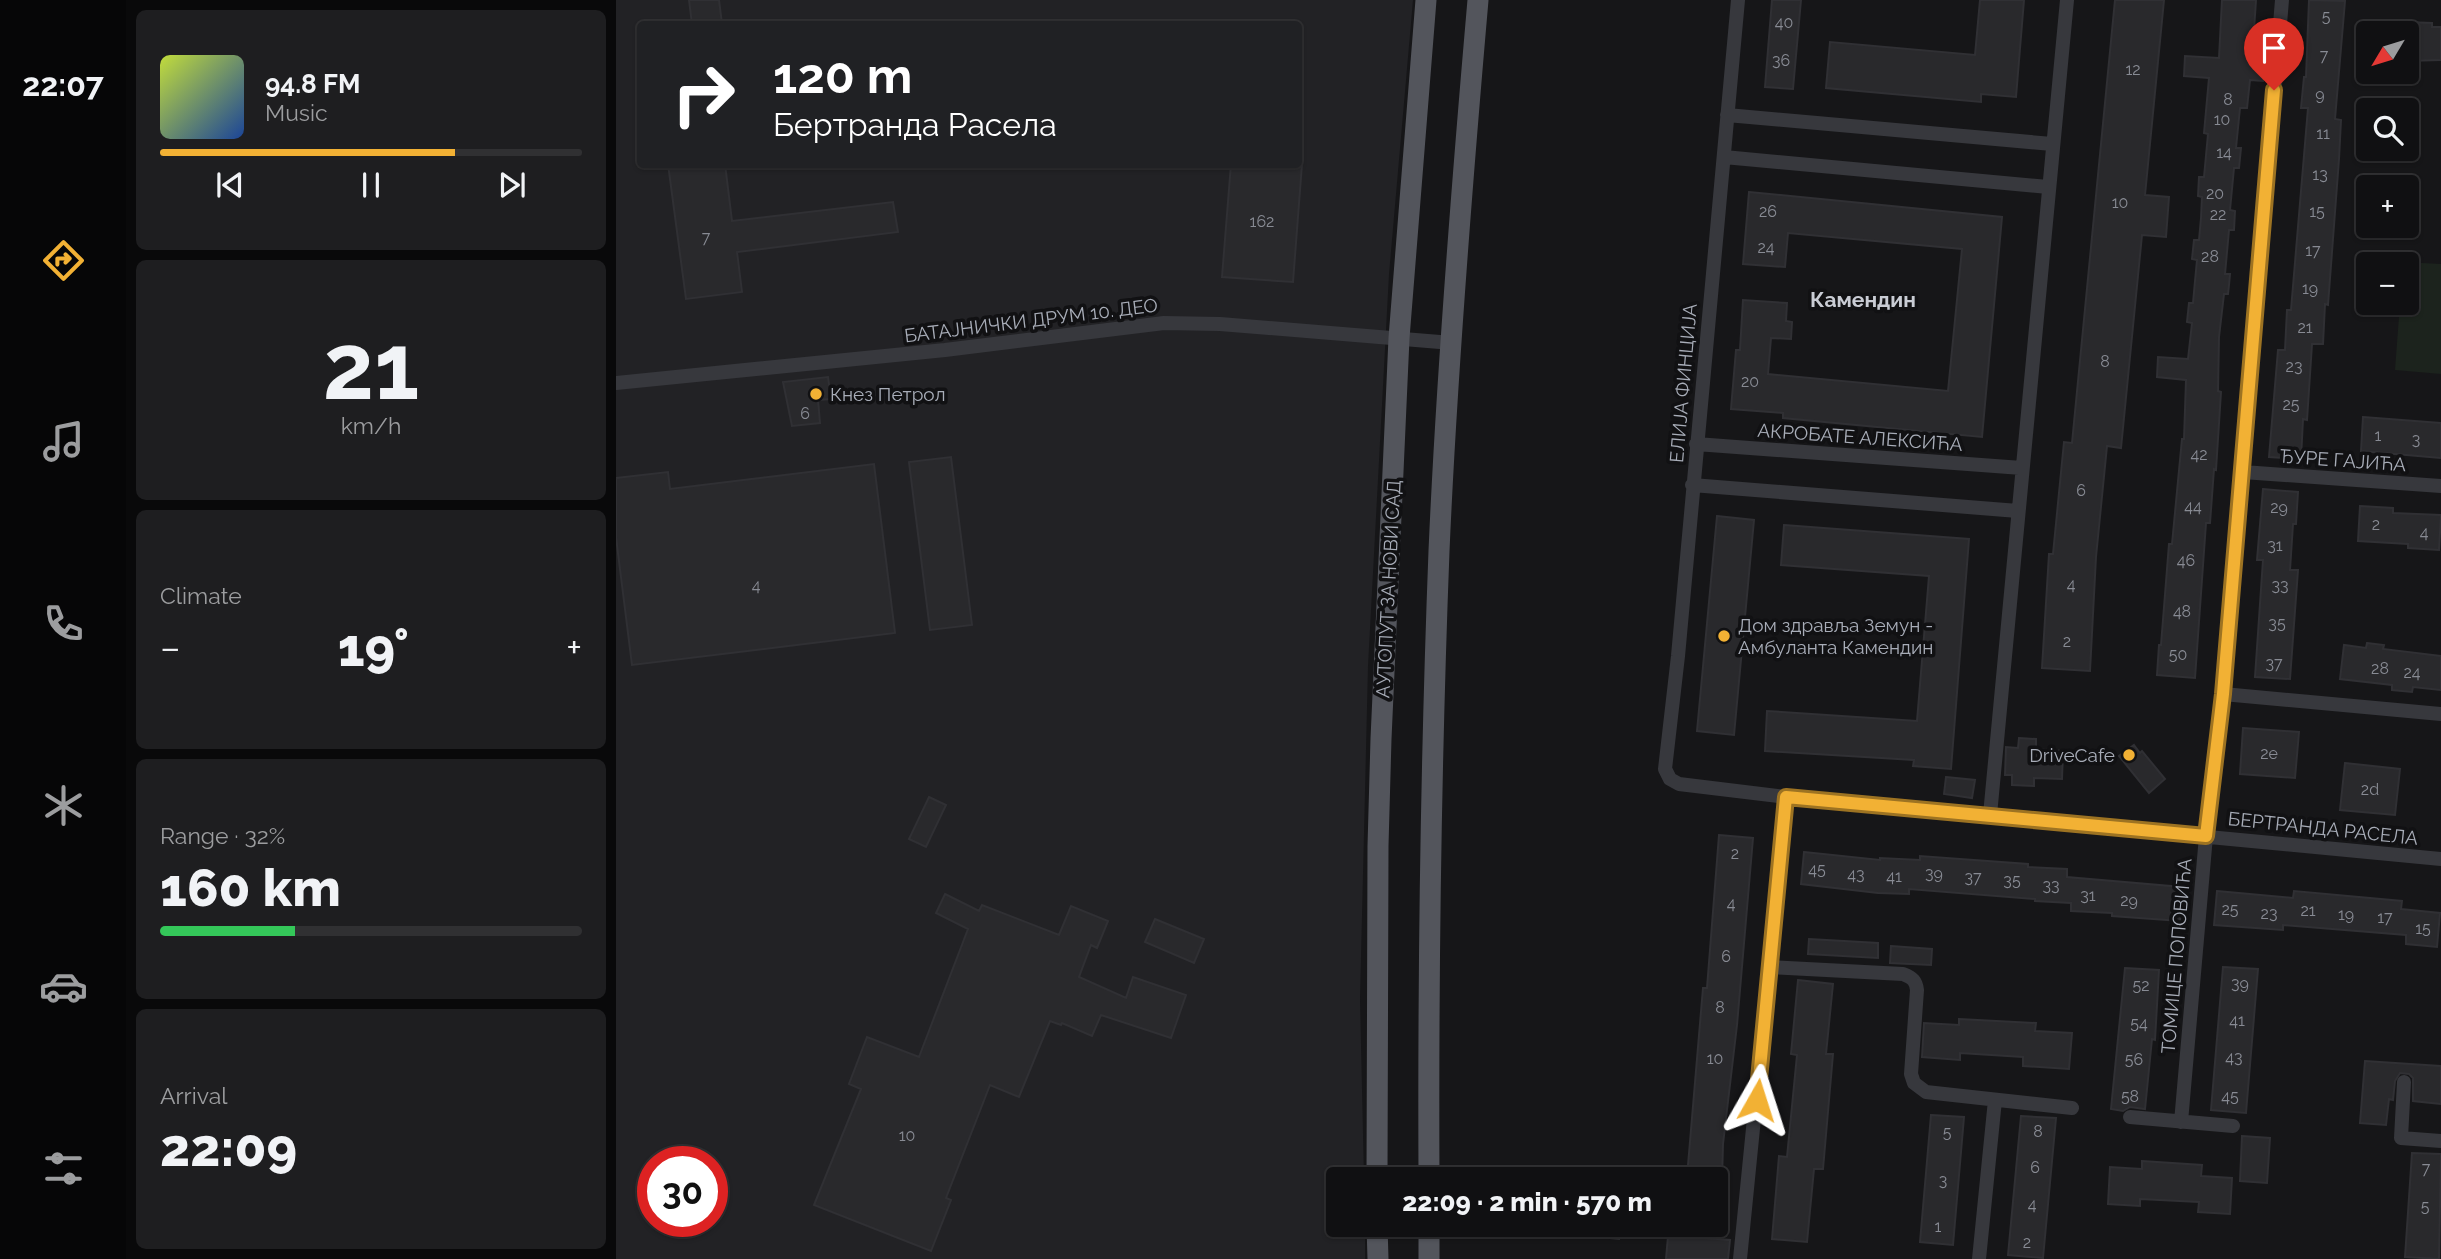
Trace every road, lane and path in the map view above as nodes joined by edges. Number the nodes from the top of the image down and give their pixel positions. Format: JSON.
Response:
{"nodes":[{"id":1,"x":1426,"y":0,"type":"edge"},
{"id":2,"x":1478,"y":0,"type":"edge"},
{"id":3,"x":1738,"y":0,"type":"edge"},
{"id":4,"x":2067,"y":0,"type":"edge"},
{"id":5,"x":2281,"y":0,"type":"edge"},
{"id":6,"x":1727,"y":115,"type":"junction"},
{"id":7,"x":2052,"y":144,"type":"junction"},
{"id":8,"x":1724,"y":157,"type":"junction"},
{"id":9,"x":2048,"y":187,"type":"junction"},
{"id":10,"x":1399,"y":338,"type":"junction"},
{"id":11,"x":1452,"y":343,"type":"junction"},
{"id":12,"x":616,"y":383,"type":"edge"},
{"id":13,"x":1696,"y":444,"type":"junction"},
{"id":14,"x":2022,"y":468,"type":"junction"},
{"id":15,"x":2243,"y":472,"type":"junction"},
{"id":16,"x":1692,"y":485,"type":"junction"},
{"id":17,"x":2441,"y":486,"type":"edge"},
{"id":18,"x":2018,"y":511,"type":"junction"},
{"id":19,"x":2223,"y":694,"type":"junction"},
{"id":20,"x":2441,"y":714,"type":"edge"},
{"id":21,"x":1665,"y":769,"type":"joint"},
{"id":22,"x":1786,"y":797,"type":"junction"},
{"id":23,"x":1990,"y":815,"type":"junction"},
{"id":24,"x":2206,"y":836,"type":"junction"},
{"id":25,"x":2441,"y":859,"type":"edge"},
{"id":26,"x":1770,"y":967,"type":"junction"},
{"id":27,"x":2404,"y":1082,"type":"dead end"},
{"id":28,"x":1995,"y":1100,"type":"junction"},
{"id":29,"x":2072,"y":1108,"type":"dead end"},
{"id":30,"x":2130,"y":1117,"type":"dead end"},
{"id":31,"x":2181,"y":1122,"type":"junction"},
{"id":32,"x":2233,"y":1126,"type":"dead end"},
{"id":33,"x":2441,"y":1141,"type":"edge"},
{"id":34,"x":1377,"y":1167,"type":"edge"},
{"id":35,"x":1429,"y":1167,"type":"edge"},
{"id":36,"x":1377,"y":1237,"type":"edge"},
{"id":37,"x":1429,"y":1237,"type":"edge"},
{"id":38,"x":1377,"y":1259,"type":"edge"},
{"id":39,"x":1429,"y":1259,"type":"edge"},
{"id":40,"x":1741,"y":1259,"type":"edge"},
{"id":41,"x":1979,"y":1259,"type":"edge"}],
"edges":[{"from":1,"to":10,"type":"main road","name":"АУТОПУТ ЗА НОВИ САД"},
{"from":2,"to":11,"type":"main road"},
{"from":3,"to":6,"type":"street","name":"ЕЛИЈА ФИНЦИЈА"},
{"from":4,"to":7,"type":"street"},
{"from":5,"to":15,"type":"street","name":"ТОМИЦЕ ПОПОВИЋА"},
{"from":6,"to":7,"type":"street"},
{"from":6,"to":8,"type":"street","name":"ЕЛИЈА ФИНЦИЈА"},
{"from":7,"to":9,"type":"street"},
{"from":8,"to":9,"type":"street"},
{"from":8,"to":13,"type":"street","name":"ЕЛИЈА ФИНЦИЈА"},
{"from":9,"to":14,"type":"street"},
{"from":10,"to":11,"type":"street","name":"БАТАЈНИЧКИ ДРУМ 10. ДЕО"},
{"from":10,"to":12,"type":"street","name":"БАТАЈНИЧКИ ДРУМ 10. ДЕО"},
{"from":10,"to":34,"type":"main road","name":"АУТОПУТ ЗА НОВИ САД"},
{"from":11,"to":35,"type":"main road"},
{"from":13,"to":14,"type":"street","name":"АКРОБАТЕ АЛЕКСИЋА"},
{"from":13,"to":16,"type":"street","name":"ЕЛИЈА ФИНЦИЈА"},
{"from":14,"to":18,"type":"street"},
{"from":15,"to":17,"type":"street","name":"ЂУРЕ ГАЈИЋА"},
{"from":15,"to":19,"type":"street","name":"ТОМИЦЕ ПОПОВИЋА"},
{"from":16,"to":18,"type":"street"},
{"from":16,"to":21,"type":"street","name":"ЕЛИЈА ФИНЦИЈА"},
{"from":18,"to":23,"type":"street"},
{"from":19,"to":20,"type":"street"},
{"from":19,"to":24,"type":"street","name":"ТОМИЦЕ ПОПОВИЋА"},
{"from":21,"to":22,"type":"street","name":"БЕРТРАНДА РАСЕЛА"},
{"from":22,"to":23,"type":"street","name":"БЕРТРАНДА РАСЕЛА"},
{"from":22,"to":26,"type":"street"},
{"from":23,"to":24,"type":"street","name":"БЕРТРАНДА РАСЕЛА"},
{"from":24,"to":25,"type":"street","name":"БЕРТРАНДА РАСЕЛА"},
{"from":24,"to":31,"type":"street","name":"ТОМИЦЕ ПОПОВИЋА"},
{"from":26,"to":28,"type":"street"},
{"from":26,"to":40,"type":"street"},
{"from":27,"to":33,"type":"street"},
{"from":28,"to":29,"type":"street"},
{"from":28,"to":41,"type":"street"},
{"from":30,"to":31,"type":"street"},
{"from":31,"to":32,"type":"street"},
{"from":36,"to":38,"type":"main road"},
{"from":37,"to":39,"type":"main road"}]}
